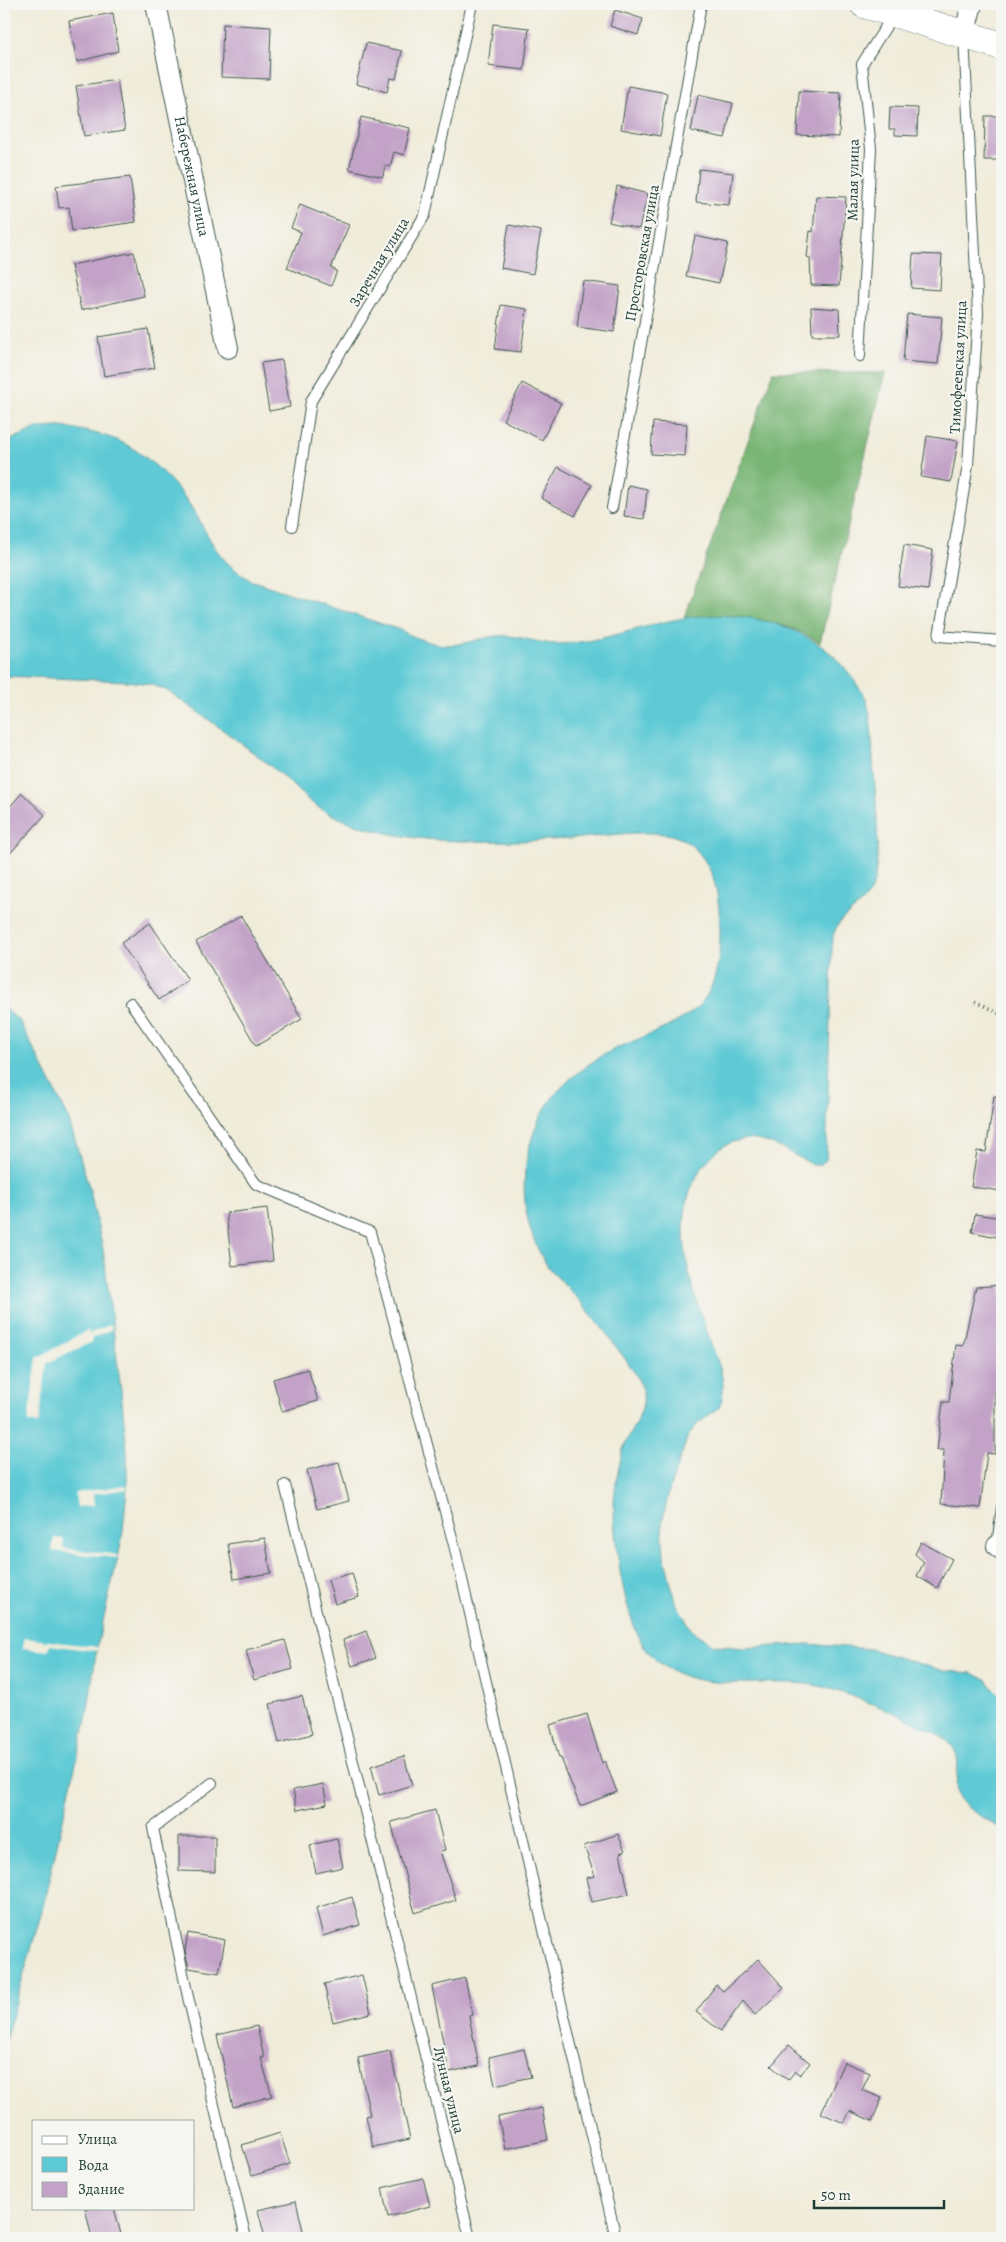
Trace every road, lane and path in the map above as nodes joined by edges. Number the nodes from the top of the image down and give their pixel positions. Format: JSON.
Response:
{"nodes":[{"id":1,"x":156,"y":4,"type":"edge"},
{"id":2,"x":472,"y":4,"type":"edge"},
{"id":3,"x":701,"y":4,"type":"edge"},
{"id":4,"x":864,"y":4,"type":"edge"},
{"id":5,"x":972,"y":4,"type":"edge"},
{"id":6,"x":895,"y":13,"type":"junction"},
{"id":7,"x":964,"y":35,"type":"junction"},
{"id":8,"x":1002,"y":46,"type":"edge"},
{"id":9,"x":228,"y":348,"type":"dead end"},
{"id":10,"x":860,"y":356,"type":"dead end"},
{"id":11,"x":612,"y":508,"type":"dead end"},
{"id":12,"x":292,"y":526,"type":"dead end"},
{"id":13,"x":1002,"y":640,"type":"edge"},
{"id":14,"x":975,"y":1002,"type":"dead end"},
{"id":15,"x":131,"y":1003,"type":"dead end"},
{"id":16,"x":1002,"y":1015,"type":"edge"},
{"id":17,"x":285,"y":1485,"type":"dead end"},
{"id":18,"x":1002,"y":1507,"type":"edge"},
{"id":19,"x":999,"y":1548,"type":"edge"},
{"id":20,"x":212,"y":1783,"type":"dead end"},
{"id":21,"x":246,"y":2238,"type":"edge"},
{"id":22,"x":470,"y":2238,"type":"edge"},
{"id":23,"x":616,"y":2238,"type":"edge"}],
"edges":[{"from":1,"to":9,"type":"street","name":"Набережная улица"},
{"from":2,"to":12,"type":"lane","name":"Заречная улица"},
{"from":3,"to":11,"type":"lane","name":"Просторовская улица"},
{"from":4,"to":6,"type":"main road"},
{"from":5,"to":7,"type":"street"},
{"from":6,"to":7,"type":"main road"},
{"from":6,"to":10,"type":"lane","name":"Малая улица"},
{"from":7,"to":8,"type":"main road"},
{"from":7,"to":13,"type":"lane","name":"Тимофеевская улица"},
{"from":14,"to":16,"type":"path"},
{"from":15,"to":23,"type":"lane"},
{"from":17,"to":22,"type":"lane","name":"Лунная улица"},
{"from":18,"to":19,"type":"lane"},
{"from":20,"to":21,"type":"lane"}]}
